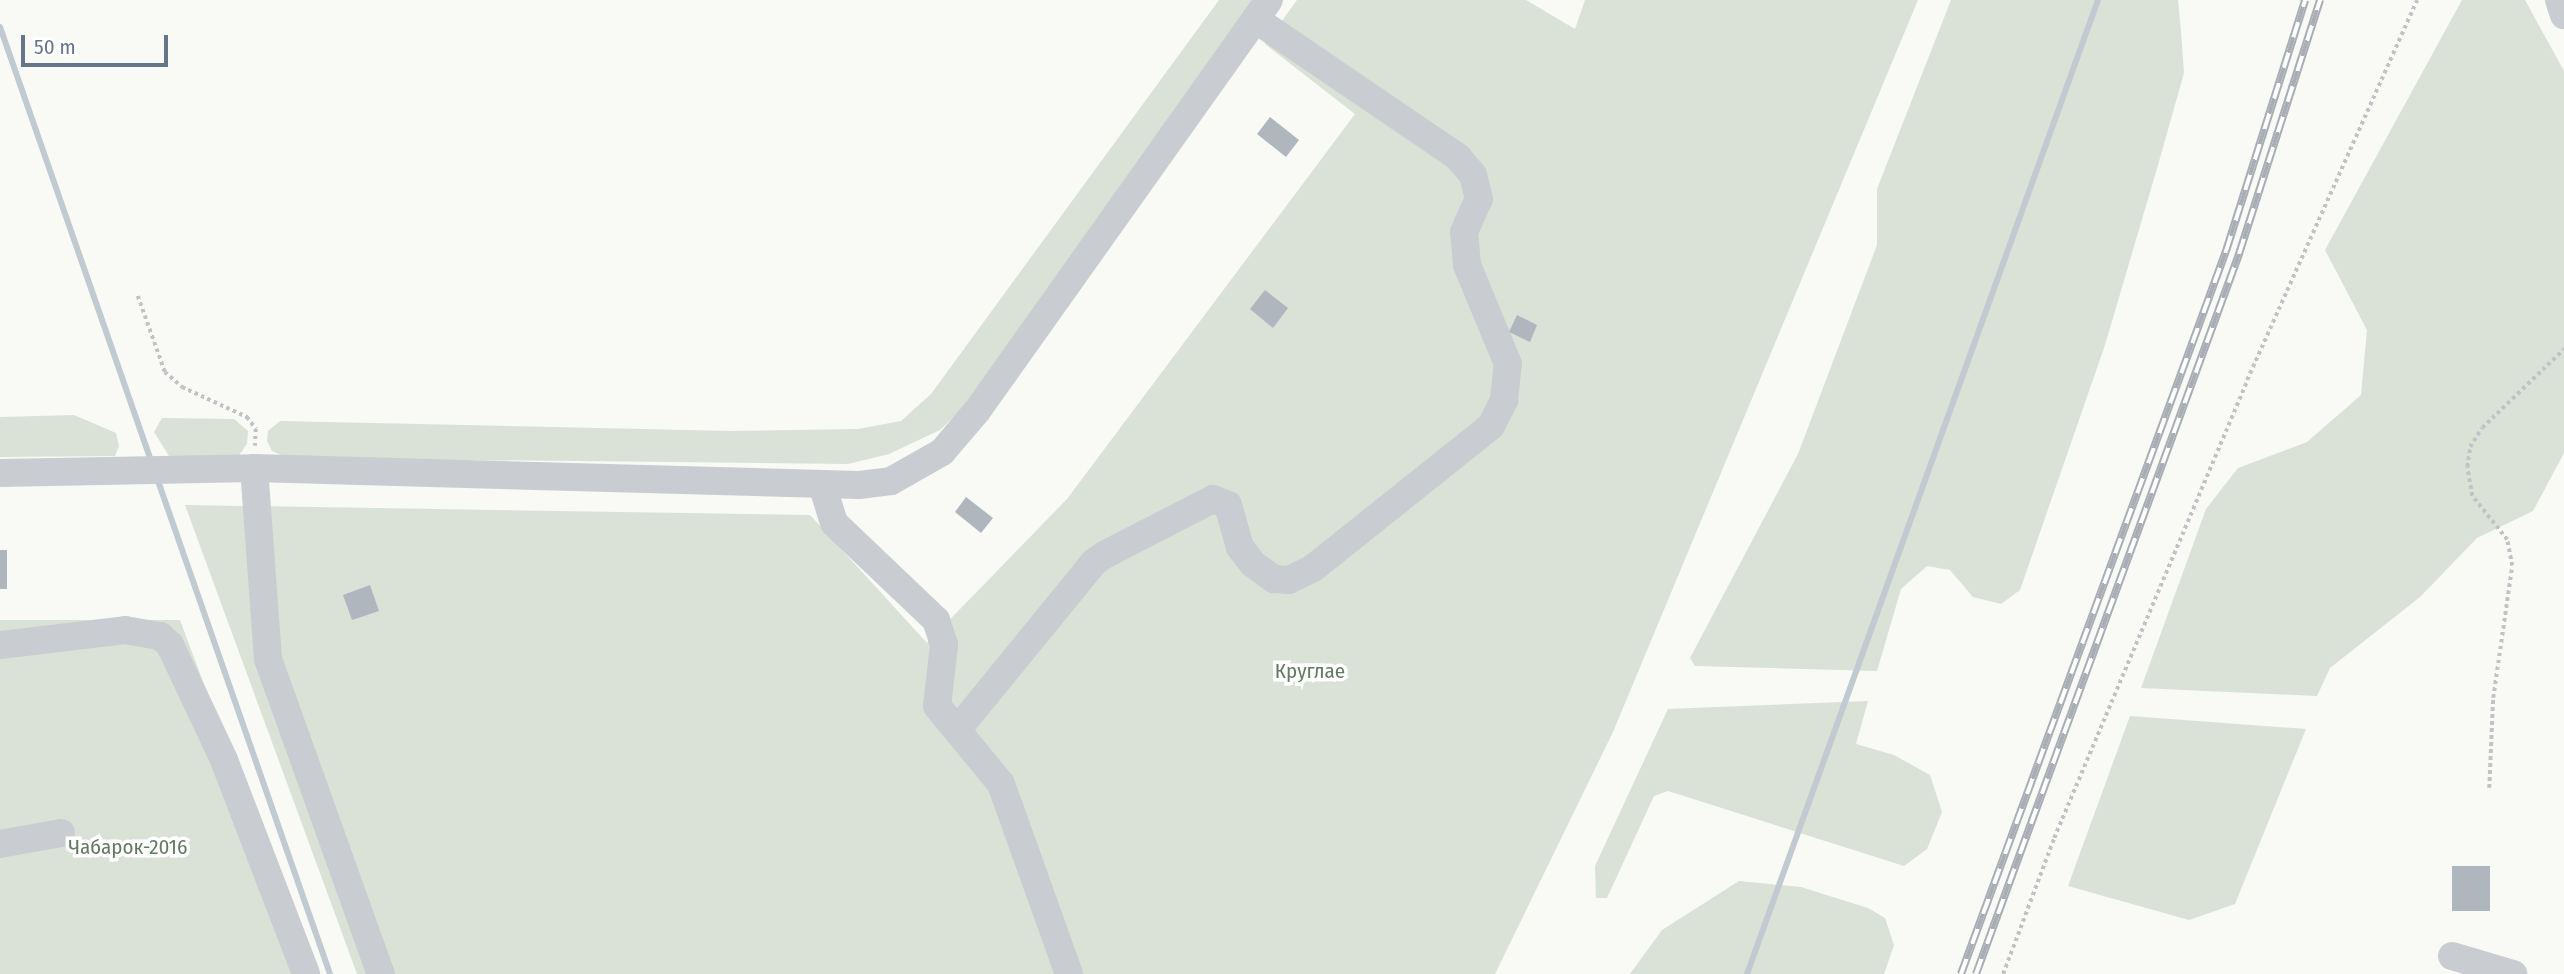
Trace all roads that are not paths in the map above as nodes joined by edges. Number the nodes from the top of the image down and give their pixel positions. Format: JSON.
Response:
{"nodes":[{"id":1,"x":2559,"y":0,"type":"edge"},
{"id":2,"x":1262,"y":10,"type":"edge"},
{"id":3,"x":2564,"y":15,"type":"edge"},
{"id":4,"x":254,"y":467,"type":"junction"},
{"id":5,"x":0,"y":474,"type":"edge"},
{"id":6,"x":822,"y":484,"type":"junction"},
{"id":7,"x":0,"y":645,"type":"edge"},
{"id":8,"x":958,"y":729,"type":"junction"},
{"id":9,"x":61,"y":834,"type":"dead end"},
{"id":10,"x":0,"y":844,"type":"edge"},
{"id":11,"x":2452,"y":956,"type":"dead end"},
{"id":12,"x":306,"y":974,"type":"edge"},
{"id":13,"x":381,"y":974,"type":"edge"},
{"id":14,"x":1069,"y":974,"type":"edge"},
{"id":15,"x":2513,"y":974,"type":"edge"}],
"edges":[{"from":1,"to":3,"type":"street"},
{"from":2,"to":6,"type":"street"},
{"from":2,"to":8,"type":"street"},
{"from":4,"to":5,"type":"street"},
{"from":4,"to":6,"type":"street"},
{"from":4,"to":13,"type":"street"},
{"from":6,"to":8,"type":"street"},
{"from":7,"to":12,"type":"street"},
{"from":8,"to":14,"type":"street"},
{"from":9,"to":10,"type":"street"},
{"from":11,"to":15,"type":"street"}]}
